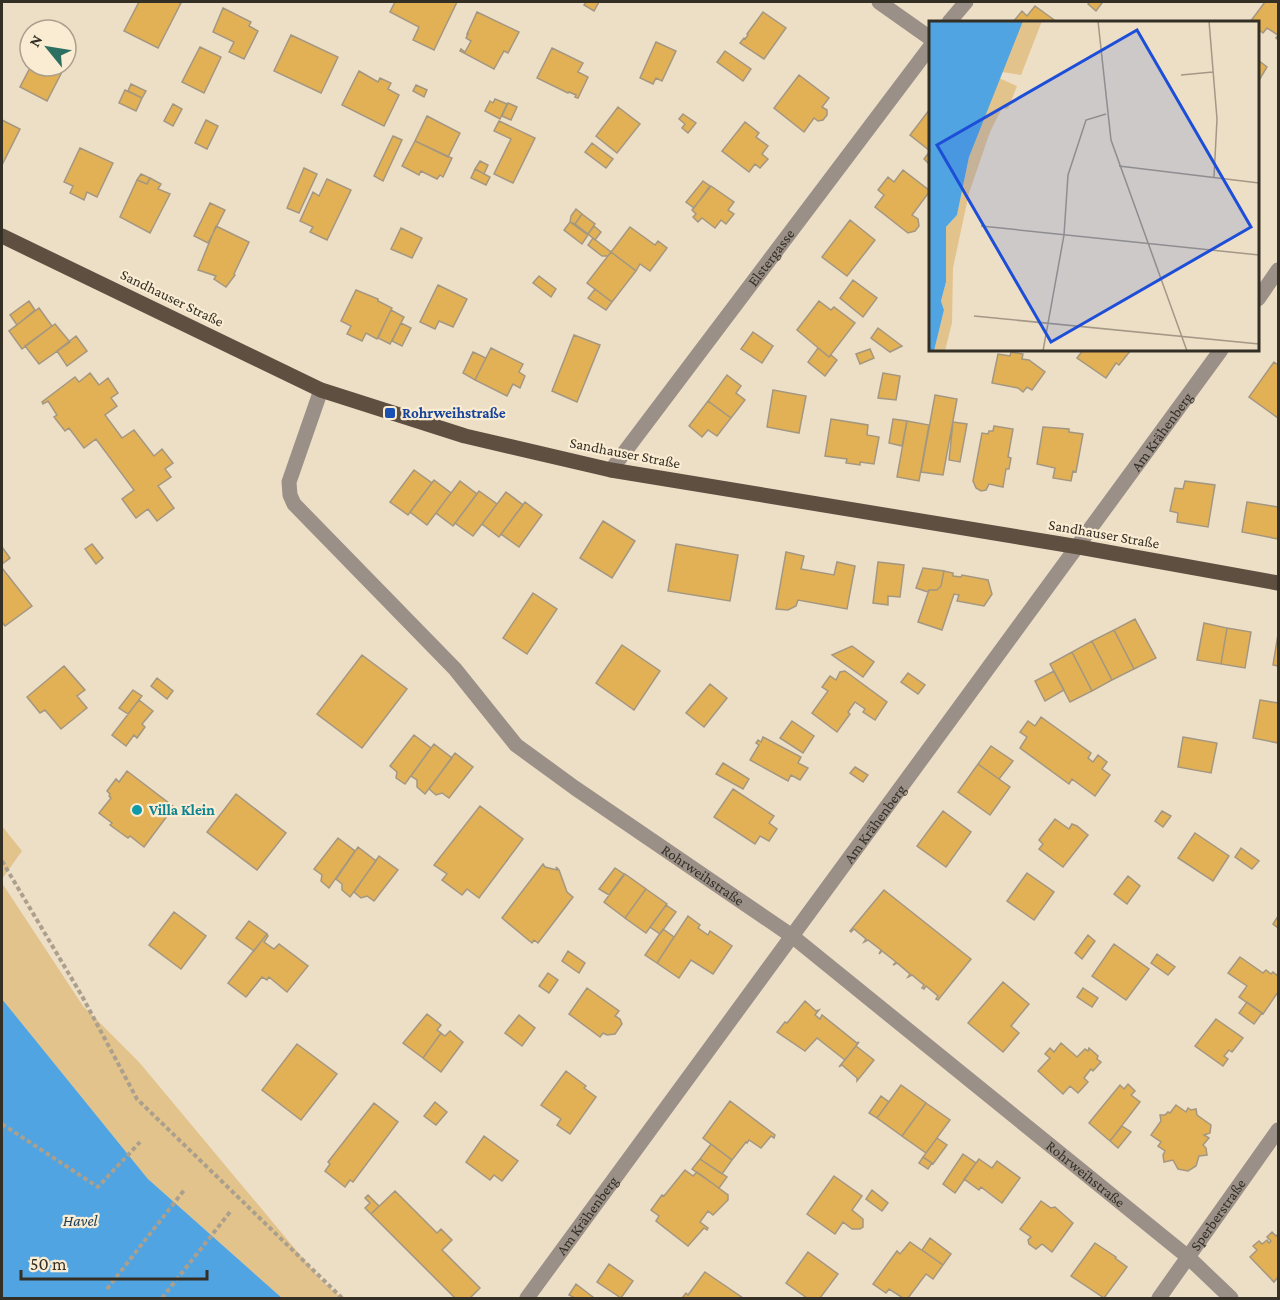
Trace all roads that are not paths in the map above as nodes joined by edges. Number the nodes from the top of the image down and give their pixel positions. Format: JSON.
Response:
{"nodes":[{"id":1,"x":879,"y":2,"type":"edge"},
{"id":2,"x":966,"y":2,"type":"edge"},
{"id":3,"x":951,"y":21,"type":"edge"},
{"id":4,"x":929,"y":37,"type":"edge"},
{"id":5,"x":929,"y":48,"type":"edge"},
{"id":6,"x":2,"y":236,"type":"edge"},
{"id":7,"x":1278,"y":270,"type":"edge"},
{"id":8,"x":1259,"y":296,"type":"edge"},
{"id":9,"x":1220,"y":351,"type":"edge"},
{"id":10,"x":321,"y":390,"type":"junction"},
{"id":11,"x":611,"y":470,"type":"junction"},
{"id":12,"x":1079,"y":547,"type":"junction"},
{"id":13,"x":1278,"y":583,"type":"edge"},
{"id":14,"x":792,"y":936,"type":"junction"},
{"id":15,"x":1278,"y":1130,"type":"edge"},
{"id":16,"x":1188,"y":1257,"type":"junction"},
{"id":17,"x":527,"y":1299,"type":"edge"},
{"id":18,"x":1158,"y":1299,"type":"edge"},
{"id":19,"x":1231,"y":1299,"type":"edge"}],
"edges":[{"from":1,"to":4,"type":"street"},
{"from":2,"to":3,"type":"street"},
{"from":5,"to":11,"type":"street","name":"Elstergasse"},
{"from":6,"to":10,"type":"main road","name":"Sandhauser Straße"},
{"from":7,"to":8,"type":"street"},
{"from":9,"to":12,"type":"street","name":"Am Krähenberg"},
{"from":10,"to":11,"type":"main road","name":"Sandhauser Straße"},
{"from":10,"to":14,"type":"street","name":"Rohrweihstraße"},
{"from":11,"to":12,"type":"main road","name":"Sandhauser Straße"},
{"from":12,"to":13,"type":"main road","name":"Sandhauser Straße"},
{"from":12,"to":14,"type":"street","name":"Am Krähenberg"},
{"from":14,"to":16,"type":"street","name":"Rohrweihstraße"},
{"from":14,"to":17,"type":"street","name":"Am Krähenberg"},
{"from":15,"to":16,"type":"street","name":"Sperberstraße"},
{"from":16,"to":18,"type":"street","name":"Sperberstraße"},
{"from":16,"to":19,"type":"street","name":"Rohrweihstraße"}]}
